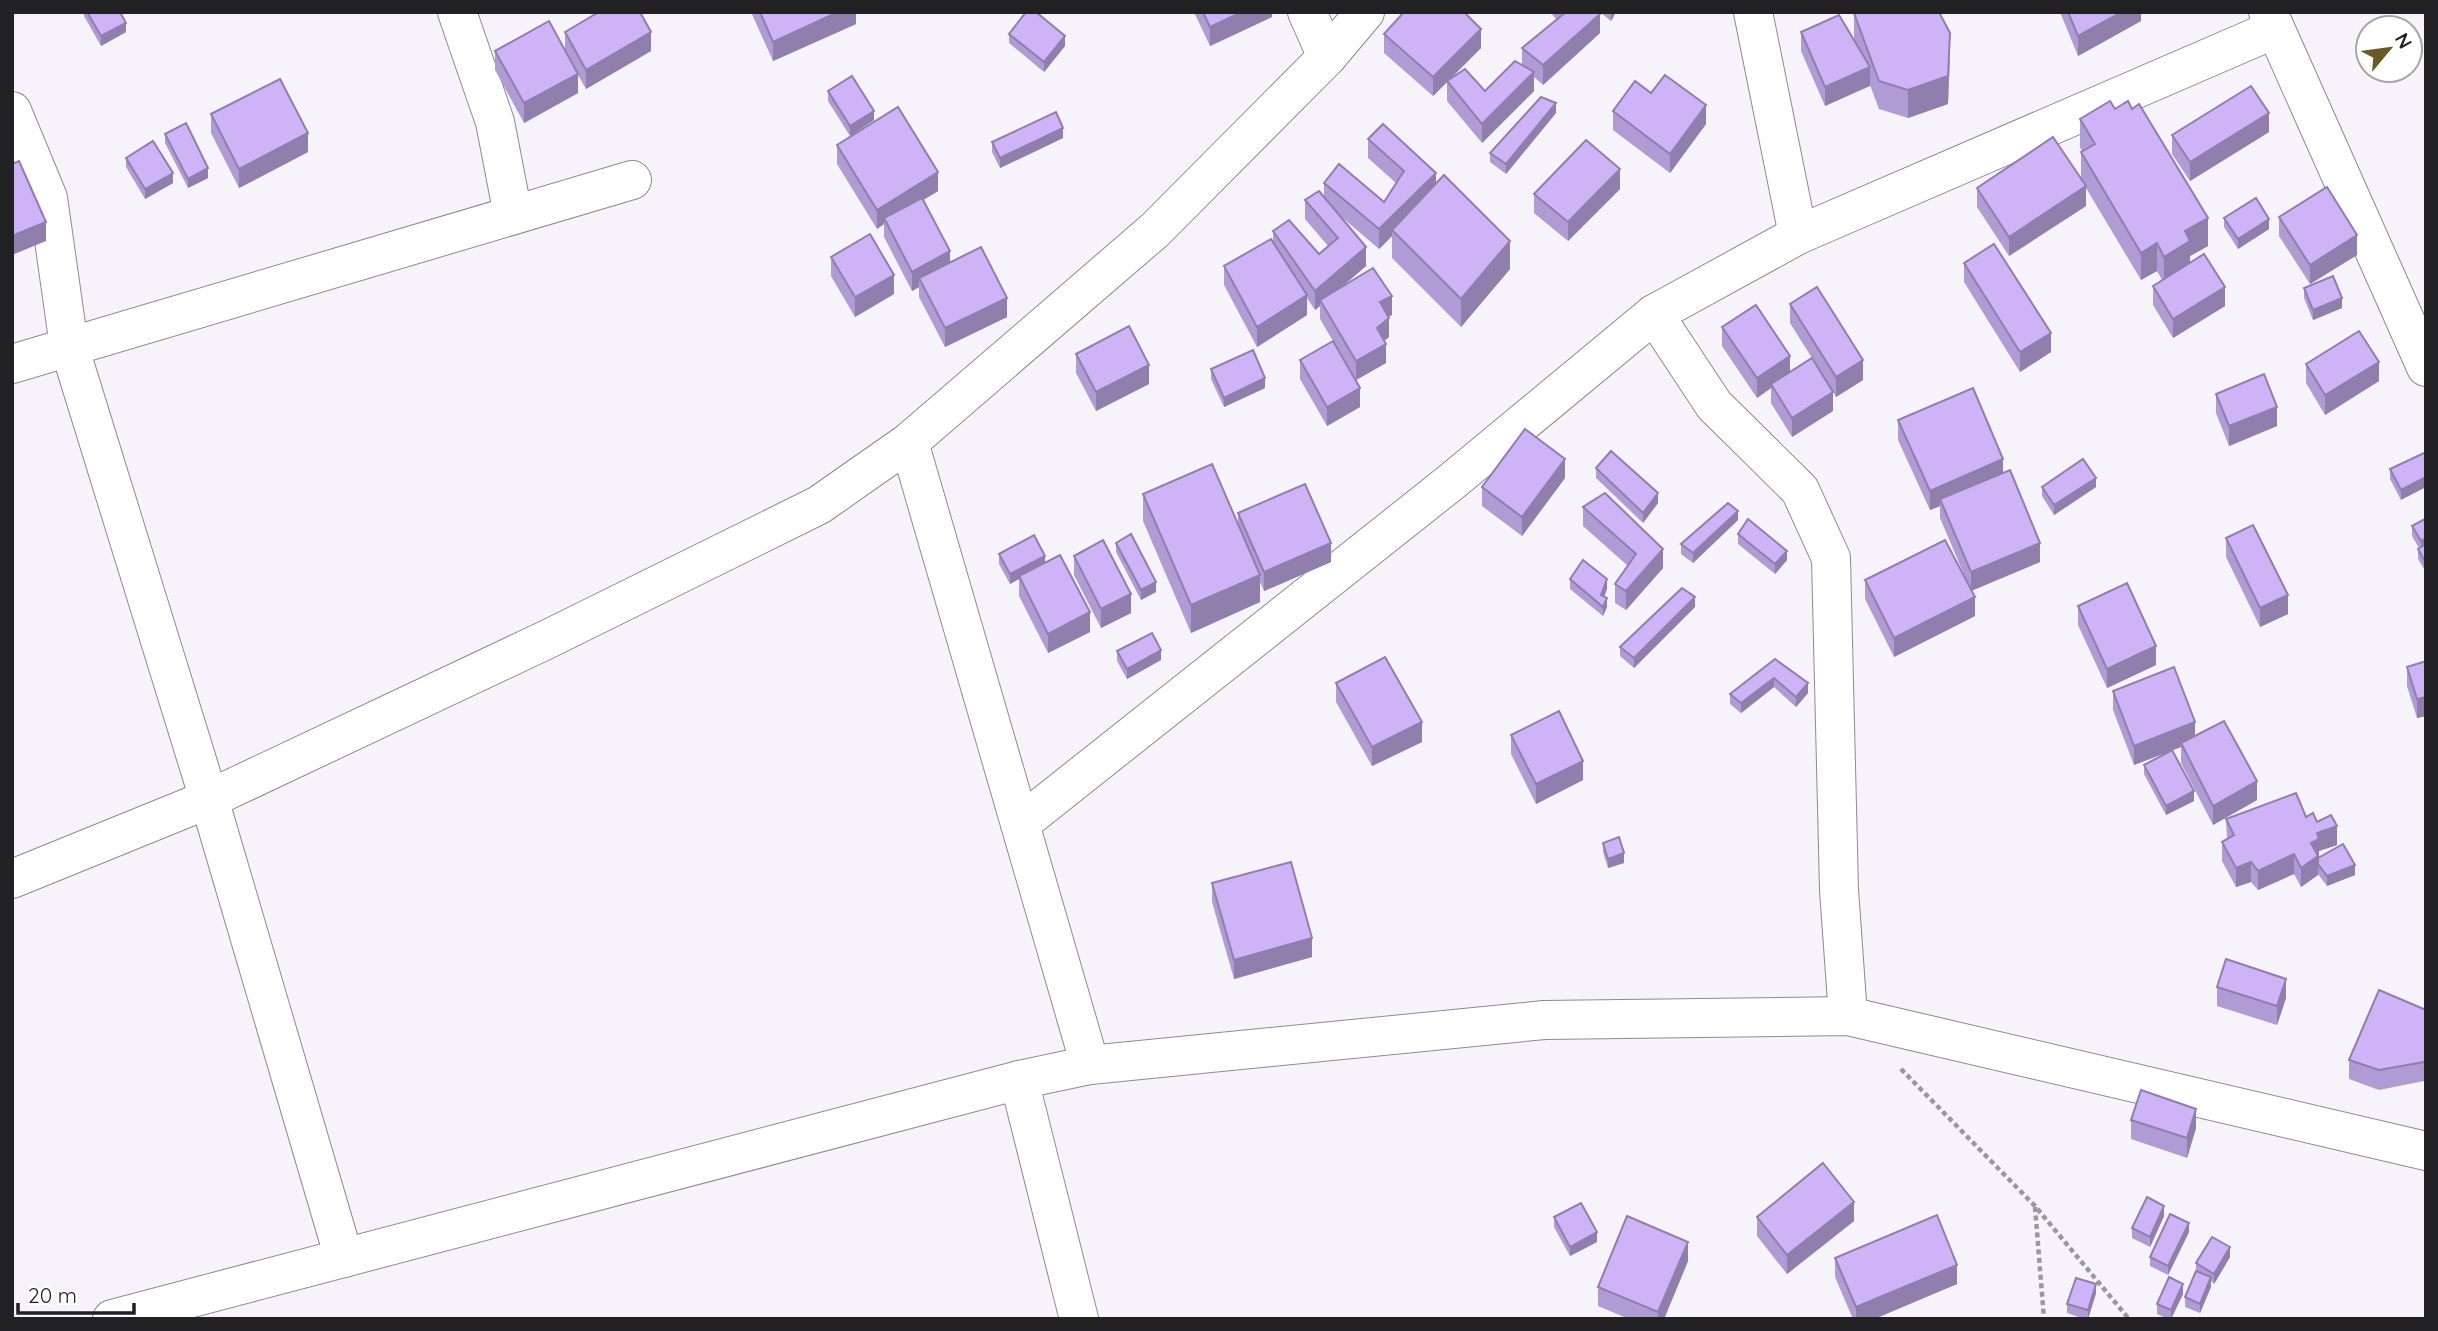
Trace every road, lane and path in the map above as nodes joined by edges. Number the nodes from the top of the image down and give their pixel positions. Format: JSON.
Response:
{"nodes":[{"id":1,"x":457,"y":12,"type":"edge"},
{"id":2,"x":1307,"y":12,"type":"edge"},
{"id":3,"x":1365,"y":12,"type":"edge"},
{"id":4,"x":1753,"y":12,"type":"edge"},
{"id":5,"x":2272,"y":20,"type":"edge"},
{"id":6,"x":1328,"y":57,"type":"junction"},
{"id":7,"x":12,"y":111,"type":"edge"},
{"id":8,"x":632,"y":180,"type":"dead end"},
{"id":9,"x":513,"y":215,"type":"junction"},
{"id":10,"x":1798,"y":235,"type":"junction"},
{"id":11,"x":1654,"y":314,"type":"junction"},
{"id":12,"x":69,"y":345,"type":"junction"},
{"id":13,"x":12,"y":363,"type":"edge"},
{"id":14,"x":2426,"y":367,"type":"edge"},
{"id":15,"x":909,"y":442,"type":"junction"},
{"id":16,"x":209,"y":799,"type":"junction"},
{"id":17,"x":1020,"y":824,"type":"junction"},
{"id":18,"x":12,"y":879,"type":"edge"},
{"id":19,"x":1848,"y":1016,"type":"junction"},
{"id":20,"x":1896,"y":1064,"type":"dead end"},
{"id":21,"x":1090,"y":1065,"type":"junction"},
{"id":22,"x":1019,"y":1080,"type":"junction"},
{"id":23,"x":2426,"y":1151,"type":"edge"},
{"id":24,"x":2035,"y":1206,"type":"junction"},
{"id":25,"x":344,"y":1258,"type":"junction"},
{"id":26,"x":112,"y":1319,"type":"edge"},
{"id":27,"x":1079,"y":1319,"type":"edge"},
{"id":28,"x":2044,"y":1319,"type":"edge"},
{"id":29,"x":2129,"y":1319,"type":"edge"}],
"edges":[{"from":1,"to":9,"type":"street"},
{"from":2,"to":6,"type":"street"},
{"from":3,"to":6,"type":"street"},
{"from":4,"to":10,"type":"street"},
{"from":5,"to":10,"type":"street"},
{"from":5,"to":14,"type":"street"},
{"from":6,"to":15,"type":"street"},
{"from":7,"to":12,"type":"street"},
{"from":8,"to":9,"type":"street"},
{"from":9,"to":12,"type":"street"},
{"from":10,"to":11,"type":"street"},
{"from":11,"to":17,"type":"street"},
{"from":11,"to":19,"type":"street"},
{"from":12,"to":13,"type":"street"},
{"from":12,"to":16,"type":"street"},
{"from":15,"to":16,"type":"street"},
{"from":15,"to":17,"type":"street"},
{"from":16,"to":18,"type":"street"},
{"from":16,"to":25,"type":"street"},
{"from":17,"to":21,"type":"street"},
{"from":19,"to":21,"type":"street"},
{"from":19,"to":23,"type":"street"},
{"from":20,"to":24,"type":"path"},
{"from":21,"to":22,"type":"street"},
{"from":22,"to":25,"type":"street"},
{"from":22,"to":27,"type":"street"},
{"from":24,"to":28,"type":"path"},
{"from":24,"to":29,"type":"path"},
{"from":25,"to":26,"type":"street"}]}
